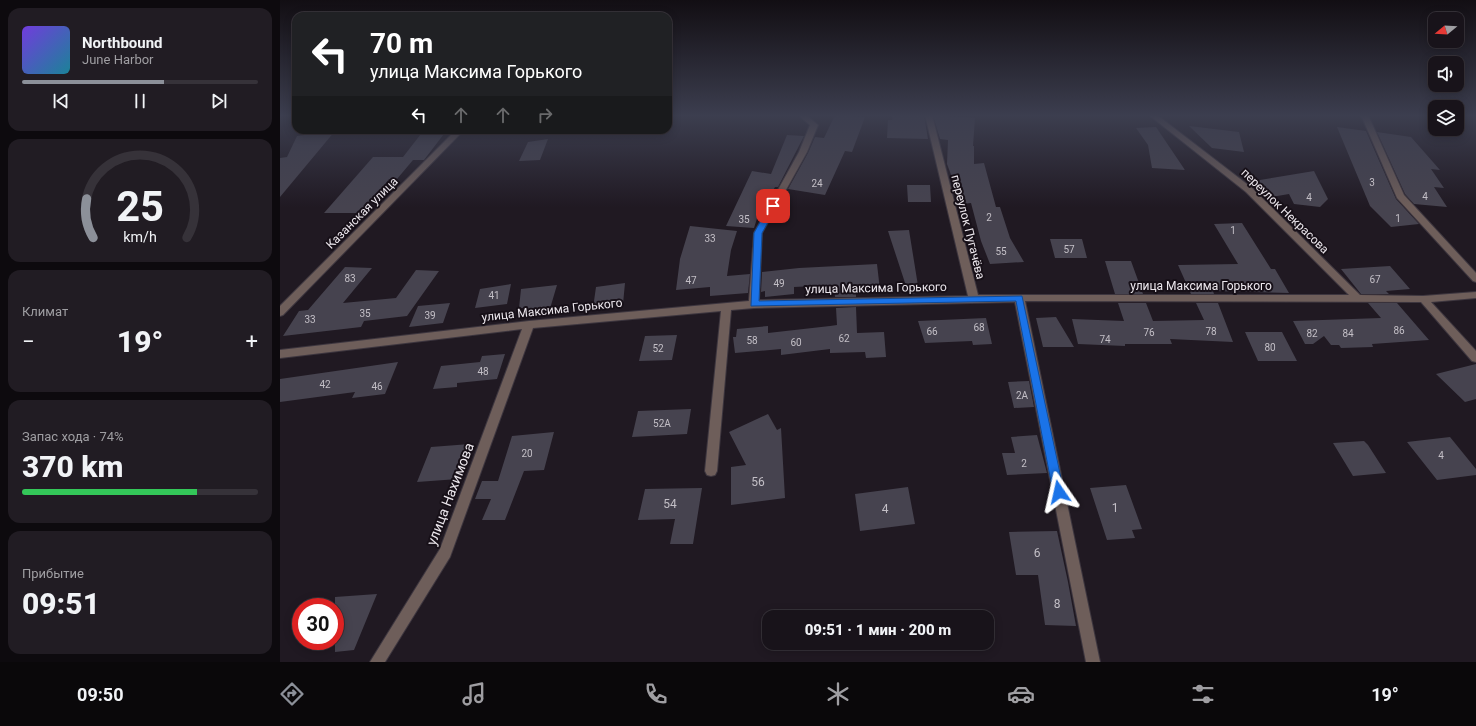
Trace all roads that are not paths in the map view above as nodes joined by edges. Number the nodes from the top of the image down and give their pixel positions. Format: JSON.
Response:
{"nodes":[{"id":1,"x":445,"y":146,"type":"edge"},
{"id":2,"x":806,"y":146,"type":"edge"},
{"id":3,"x":936,"y":146,"type":"edge"},
{"id":4,"x":1193,"y":146,"type":"edge"},
{"id":5,"x":1378,"y":146,"type":"edge"},
{"id":6,"x":1476,"y":279,"type":"edge"},
{"id":7,"x":1476,"y":295,"type":"edge"},
{"id":8,"x":1019,"y":298,"type":"junction"},
{"id":9,"x":974,"y":299,"type":"junction"},
{"id":10,"x":1358,"y":299,"type":"junction"},
{"id":11,"x":1423,"y":299,"type":"junction"},
{"id":12,"x":754,"y":304,"type":"junction"},
{"id":13,"x":726,"y":306,"type":"junction"},
{"id":14,"x":280,"y":312,"type":"edge"},
{"id":15,"x":529,"y":325,"type":"junction"},
{"id":16,"x":280,"y":354,"type":"edge"},
{"id":17,"x":1476,"y":358,"type":"edge"},
{"id":18,"x":711,"y":471,"type":"dead end"},
{"id":19,"x":377,"y":662,"type":"edge"},
{"id":20,"x":1093,"y":662,"type":"edge"}],
"edges":[{"from":1,"to":14,"type":"street","name":"Казанская улица"},
{"from":2,"to":12,"type":"street"},
{"from":3,"to":9,"type":"street","name":"переулок Пугачёва"},
{"from":4,"to":10,"type":"street","name":"переулок Некрасова"},
{"from":5,"to":6,"type":"street"},
{"from":7,"to":11,"type":"street","name":"улица Максима Горького"},
{"from":8,"to":9,"type":"street","name":"улица Максима Горького"},
{"from":8,"to":10,"type":"street","name":"улица Максима Горького"},
{"from":8,"to":20,"type":"street"},
{"from":9,"to":12,"type":"street","name":"улица Максима Горького"},
{"from":10,"to":11,"type":"street","name":"улица Максима Горького"},
{"from":11,"to":17,"type":"street"},
{"from":12,"to":13,"type":"street","name":"улица Максима Горького"},
{"from":13,"to":15,"type":"street","name":"улица Максима Горького"},
{"from":13,"to":18,"type":"street"},
{"from":15,"to":16,"type":"street","name":"улица Максима Горького"},
{"from":15,"to":19,"type":"street","name":"улица Нахимова"}]}
